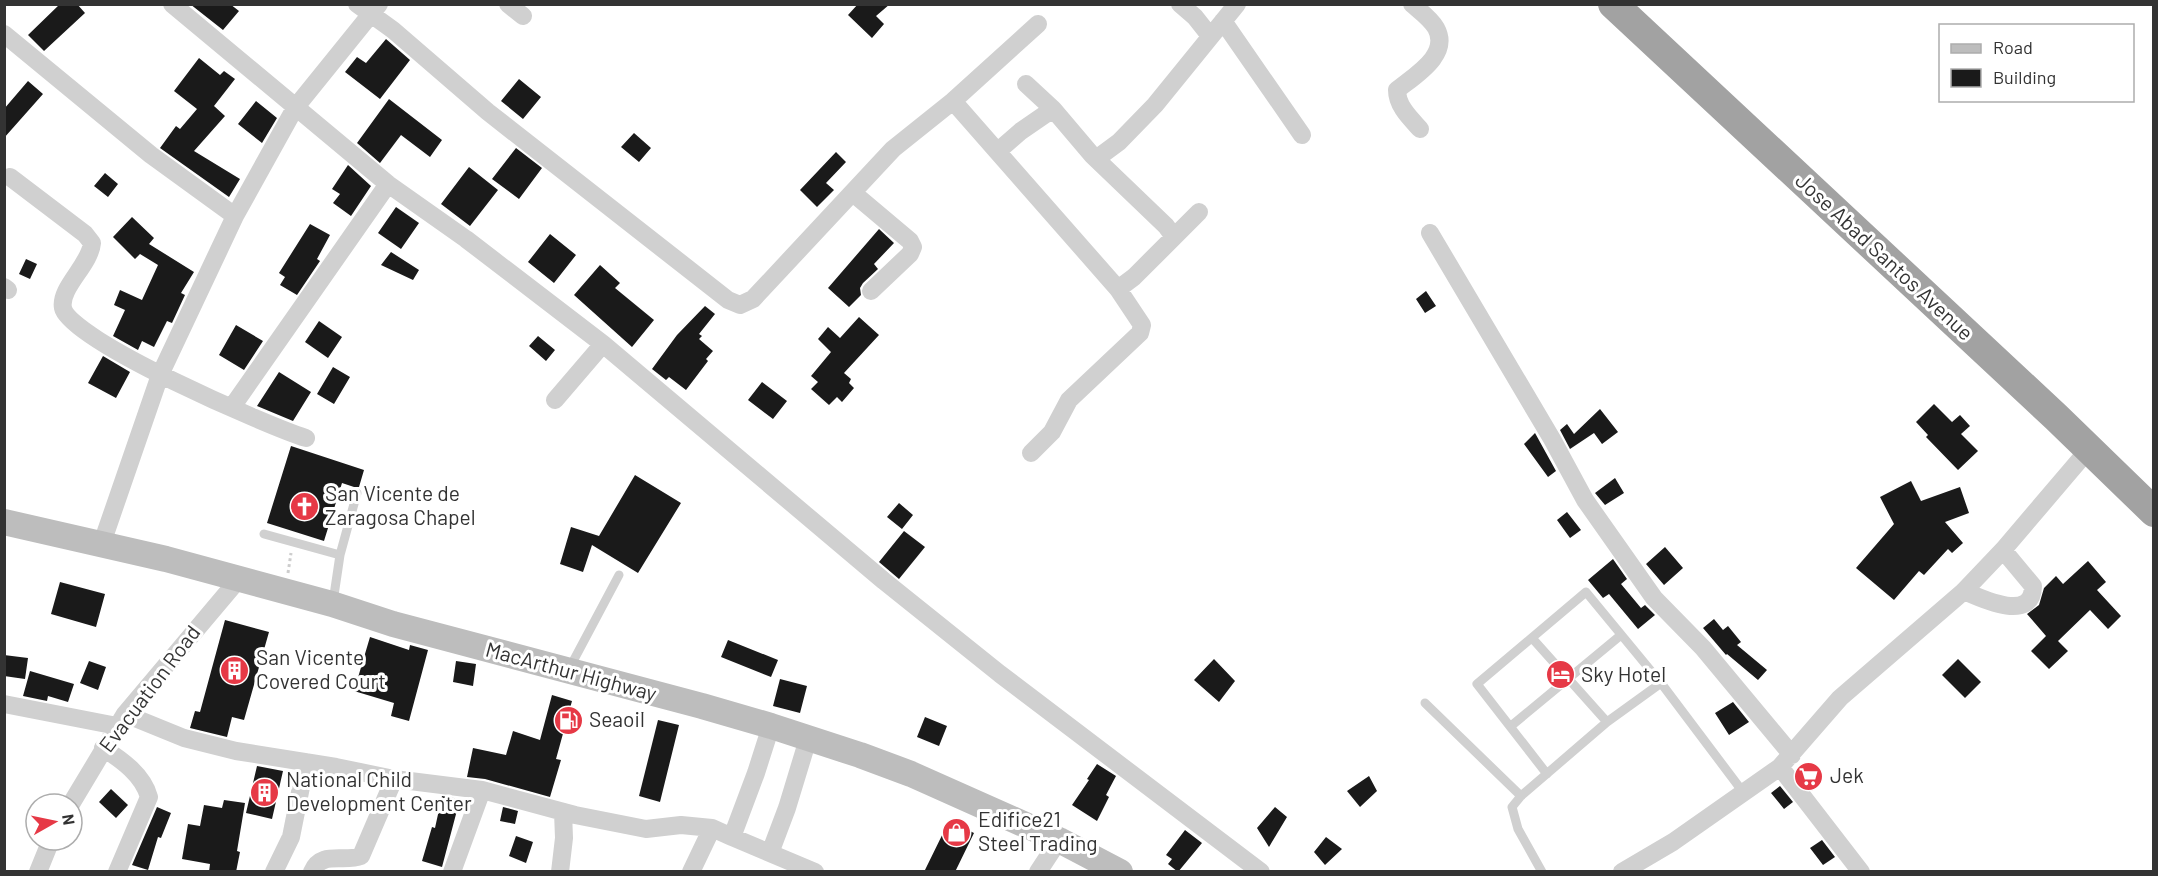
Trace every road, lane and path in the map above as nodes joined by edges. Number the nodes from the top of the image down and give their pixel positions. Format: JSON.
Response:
{"nodes":[{"id":1,"x":172,"y":4,"type":"edge"},
{"id":2,"x":1180,"y":4,"type":"edge"},
{"id":3,"x":1237,"y":4,"type":"edge"},
{"id":4,"x":1412,"y":4,"type":"edge"},
{"id":5,"x":1613,"y":4,"type":"edge"},
{"id":6,"x":369,"y":8,"type":"edge"},
{"id":7,"x":1223,"y":21,"type":"junction"},
{"id":8,"x":1038,"y":24,"type":"dead end"},
{"id":9,"x":4,"y":34,"type":"edge"},
{"id":10,"x":1210,"y":36,"type":"junction"},
{"id":11,"x":1026,"y":84,"type":"dead end"},
{"id":12,"x":953,"y":101,"type":"junction"},
{"id":13,"x":295,"y":108,"type":"junction"},
{"id":14,"x":1053,"y":109,"type":"junction"},
{"id":15,"x":1420,"y":129,"type":"dead end"},
{"id":16,"x":1302,"y":135,"type":"dead end"},
{"id":17,"x":998,"y":151,"type":"junction"},
{"id":18,"x":1096,"y":159,"type":"junction"},
{"id":19,"x":10,"y":177,"type":"dead end"},
{"id":20,"x":388,"y":184,"type":"junction"},
{"id":21,"x":853,"y":193,"type":"junction"},
{"id":22,"x":1199,"y":212,"type":"dead end"},
{"id":23,"x":235,"y":216,"type":"junction"},
{"id":24,"x":1430,"y":232,"type":"dead end"},
{"id":25,"x":1174,"y":237,"type":"junction"},
{"id":26,"x":1118,"y":289,"type":"junction"},
{"id":27,"x":872,"y":291,"type":"dead end"},
{"id":28,"x":603,"y":344,"type":"junction"},
{"id":29,"x":160,"y":375,"type":"junction"},
{"id":30,"x":555,"y":400,"type":"dead end"},
{"id":31,"x":232,"y":407,"type":"junction"},
{"id":32,"x":306,"y":438,"type":"dead end"},
{"id":33,"x":2089,"y":449,"type":"junction"},
{"id":34,"x":1031,"y":453,"type":"dead end"},
{"id":35,"x":357,"y":493,"type":"dead end"},
{"id":36,"x":2154,"y":512,"type":"edge"},
{"id":37,"x":4,"y":522,"type":"edge"},
{"id":38,"x":264,"y":534,"type":"dead end"},
{"id":39,"x":293,"y":542,"type":"junction"},
{"id":40,"x":102,"y":543,"type":"junction"},
{"id":41,"x":2003,"y":550,"type":"junction"},
{"id":42,"x":340,"y":555,"type":"junction"},
{"id":43,"x":619,"y":575,"type":"dead end"},
{"id":44,"x":238,"y":580,"type":"junction"},
{"id":45,"x":1964,"y":591,"type":"junction"},
{"id":46,"x":285,"y":592,"type":"junction"},
{"id":47,"x":332,"y":604,"type":"junction"},
{"id":48,"x":1621,"y":635,"type":"junction"},
{"id":49,"x":1532,"y":638,"type":"junction"},
{"id":50,"x":568,"y":671,"type":"junction"},
{"id":51,"x":1569,"y":678,"type":"junction"},
{"id":52,"x":1661,"y":683,"type":"junction"},
{"id":53,"x":1425,"y":703,"type":"dead end"},
{"id":54,"x":4,"y":704,"type":"edge"},
{"id":55,"x":121,"y":720,"type":"junction"},
{"id":56,"x":1607,"y":722,"type":"junction"},
{"id":57,"x":771,"y":726,"type":"junction"},
{"id":58,"x":1511,"y":726,"type":"junction"},
{"id":59,"x":808,"y":738,"type":"junction"},
{"id":60,"x":103,"y":748,"type":"junction"},
{"id":61,"x":1786,"y":761,"type":"junction"},
{"id":62,"x":306,"y":762,"type":"junction"},
{"id":63,"x":1547,"y":774,"type":"junction"},
{"id":64,"x":394,"y":779,"type":"junction"},
{"id":65,"x":482,"y":790,"type":"junction"},
{"id":66,"x":78,"y":792,"type":"edge"},
{"id":67,"x":1743,"y":792,"type":"junction"},
{"id":68,"x":1521,"y":796,"type":"junction"},
{"id":69,"x":563,"y":812,"type":"junction"},
{"id":70,"x":712,"y":828,"type":"junction"},
{"id":71,"x":732,"y":837,"type":"junction"},
{"id":72,"x":1059,"y":840,"type":"junction"},
{"id":73,"x":46,"y":852,"type":"edge"},
{"id":74,"x":770,"y":853,"type":"junction"},
{"id":75,"x":38,"y":872,"type":"edge"},
{"id":76,"x":117,"y":872,"type":"edge"},
{"id":77,"x":274,"y":872,"type":"edge"},
{"id":78,"x":312,"y":872,"type":"edge"},
{"id":79,"x":452,"y":872,"type":"edge"},
{"id":80,"x":560,"y":872,"type":"edge"},
{"id":81,"x":691,"y":872,"type":"edge"},
{"id":82,"x":815,"y":872,"type":"edge"},
{"id":83,"x":1038,"y":872,"type":"edge"},
{"id":84,"x":1120,"y":872,"type":"edge"},
{"id":85,"x":1261,"y":872,"type":"edge"},
{"id":86,"x":1542,"y":872,"type":"edge"},
{"id":87,"x":1622,"y":872,"type":"edge"},
{"id":88,"x":1861,"y":872,"type":"edge"}],
"edges":[{"from":1,"to":13,"type":"street"},
{"from":2,"to":10,"type":"street"},
{"from":3,"to":7,"type":"street"},
{"from":4,"to":15,"type":"street"},
{"from":5,"to":33,"type":"highway","name":"Jose Abad Santos Avenue"},
{"from":6,"to":13,"type":"street"},
{"from":6,"to":21,"type":"street"},
{"from":7,"to":10,"type":"street"},
{"from":7,"to":16,"type":"street"},
{"from":8,"to":12,"type":"street"},
{"from":9,"to":23,"type":"street"},
{"from":10,"to":18,"type":"street"},
{"from":11,"to":14,"type":"street"},
{"from":12,"to":17,"type":"street"},
{"from":12,"to":21,"type":"street"},
{"from":13,"to":20,"type":"street"},
{"from":13,"to":23,"type":"street"},
{"from":14,"to":17,"type":"street"},
{"from":14,"to":18,"type":"street"},
{"from":17,"to":26,"type":"street"},
{"from":18,"to":25,"type":"street"},
{"from":19,"to":29,"type":"street"},
{"from":20,"to":28,"type":"street"},
{"from":20,"to":31,"type":"street"},
{"from":21,"to":27,"type":"street"},
{"from":22,"to":25,"type":"street"},
{"from":23,"to":29,"type":"street"},
{"from":24,"to":61,"type":"street"},
{"from":25,"to":26,"type":"street"},
{"from":26,"to":34,"type":"street"},
{"from":28,"to":30,"type":"street"},
{"from":28,"to":85,"type":"street"},
{"from":29,"to":31,"type":"street"},
{"from":29,"to":40,"type":"street"},
{"from":31,"to":32,"type":"street"},
{"from":33,"to":36,"type":"highway","name":"Jose Abad Santos Avenue"},
{"from":33,"to":41,"type":"street"},
{"from":35,"to":42,"type":"lane"},
{"from":37,"to":40,"type":"main road","name":"MacArthur Highway"},
{"from":38,"to":39,"type":"lane"},
{"from":39,"to":42,"type":"lane"},
{"from":39,"to":46,"type":"path"},
{"from":40,"to":44,"type":"main road","name":"MacArthur Highway"},
{"from":41,"to":45,"type":"street"},
{"from":41,"to":45,"type":"street"},
{"from":42,"to":47,"type":"lane"},
{"from":43,"to":50,"type":"lane"},
{"from":44,"to":46,"type":"main road","name":"MacArthur Highway"},
{"from":44,"to":55,"type":"street","name":"Evacuation Road"},
{"from":45,"to":61,"type":"street"},
{"from":46,"to":47,"type":"main road","name":"MacArthur Highway"},
{"from":47,"to":50,"type":"main road","name":"MacArthur Highway"},
{"from":48,"to":49,"type":"lane"},
{"from":48,"to":51,"type":"lane"},
{"from":48,"to":52,"type":"lane"},
{"from":49,"to":51,"type":"lane"},
{"from":49,"to":58,"type":"lane"},
{"from":50,"to":57,"type":"main road","name":"MacArthur Highway"},
{"from":51,"to":56,"type":"lane"},
{"from":51,"to":58,"type":"lane"},
{"from":52,"to":56,"type":"lane"},
{"from":52,"to":67,"type":"lane"},
{"from":53,"to":68,"type":"lane"},
{"from":54,"to":55,"type":"street"},
{"from":55,"to":60,"type":"street","name":"Evacuation Road"},
{"from":55,"to":62,"type":"street"},
{"from":56,"to":63,"type":"lane"},
{"from":57,"to":59,"type":"main road","name":"MacArthur Highway"},
{"from":57,"to":71,"type":"street"},
{"from":58,"to":63,"type":"lane"},
{"from":59,"to":72,"type":"main road","name":"MacArthur Highway"},
{"from":59,"to":74,"type":"street"},
{"from":60,"to":66,"type":"street","name":"Evacuation Road"},
{"from":60,"to":76,"type":"street"},
{"from":61,"to":67,"type":"street"},
{"from":61,"to":88,"type":"street"},
{"from":62,"to":64,"type":"street"},
{"from":62,"to":77,"type":"street"},
{"from":63,"to":68,"type":"lane"},
{"from":64,"to":65,"type":"street"},
{"from":64,"to":78,"type":"street"},
{"from":65,"to":69,"type":"street"},
{"from":65,"to":79,"type":"street"},
{"from":67,"to":87,"type":"street"},
{"from":68,"to":86,"type":"lane"},
{"from":69,"to":70,"type":"street"},
{"from":69,"to":80,"type":"street"},
{"from":70,"to":71,"type":"street"},
{"from":70,"to":81,"type":"street"},
{"from":71,"to":74,"type":"street"},
{"from":72,"to":83,"type":"street"},
{"from":72,"to":84,"type":"main road","name":"MacArthur Highway"},
{"from":73,"to":75,"type":"street"},
{"from":74,"to":82,"type":"street"}]}
